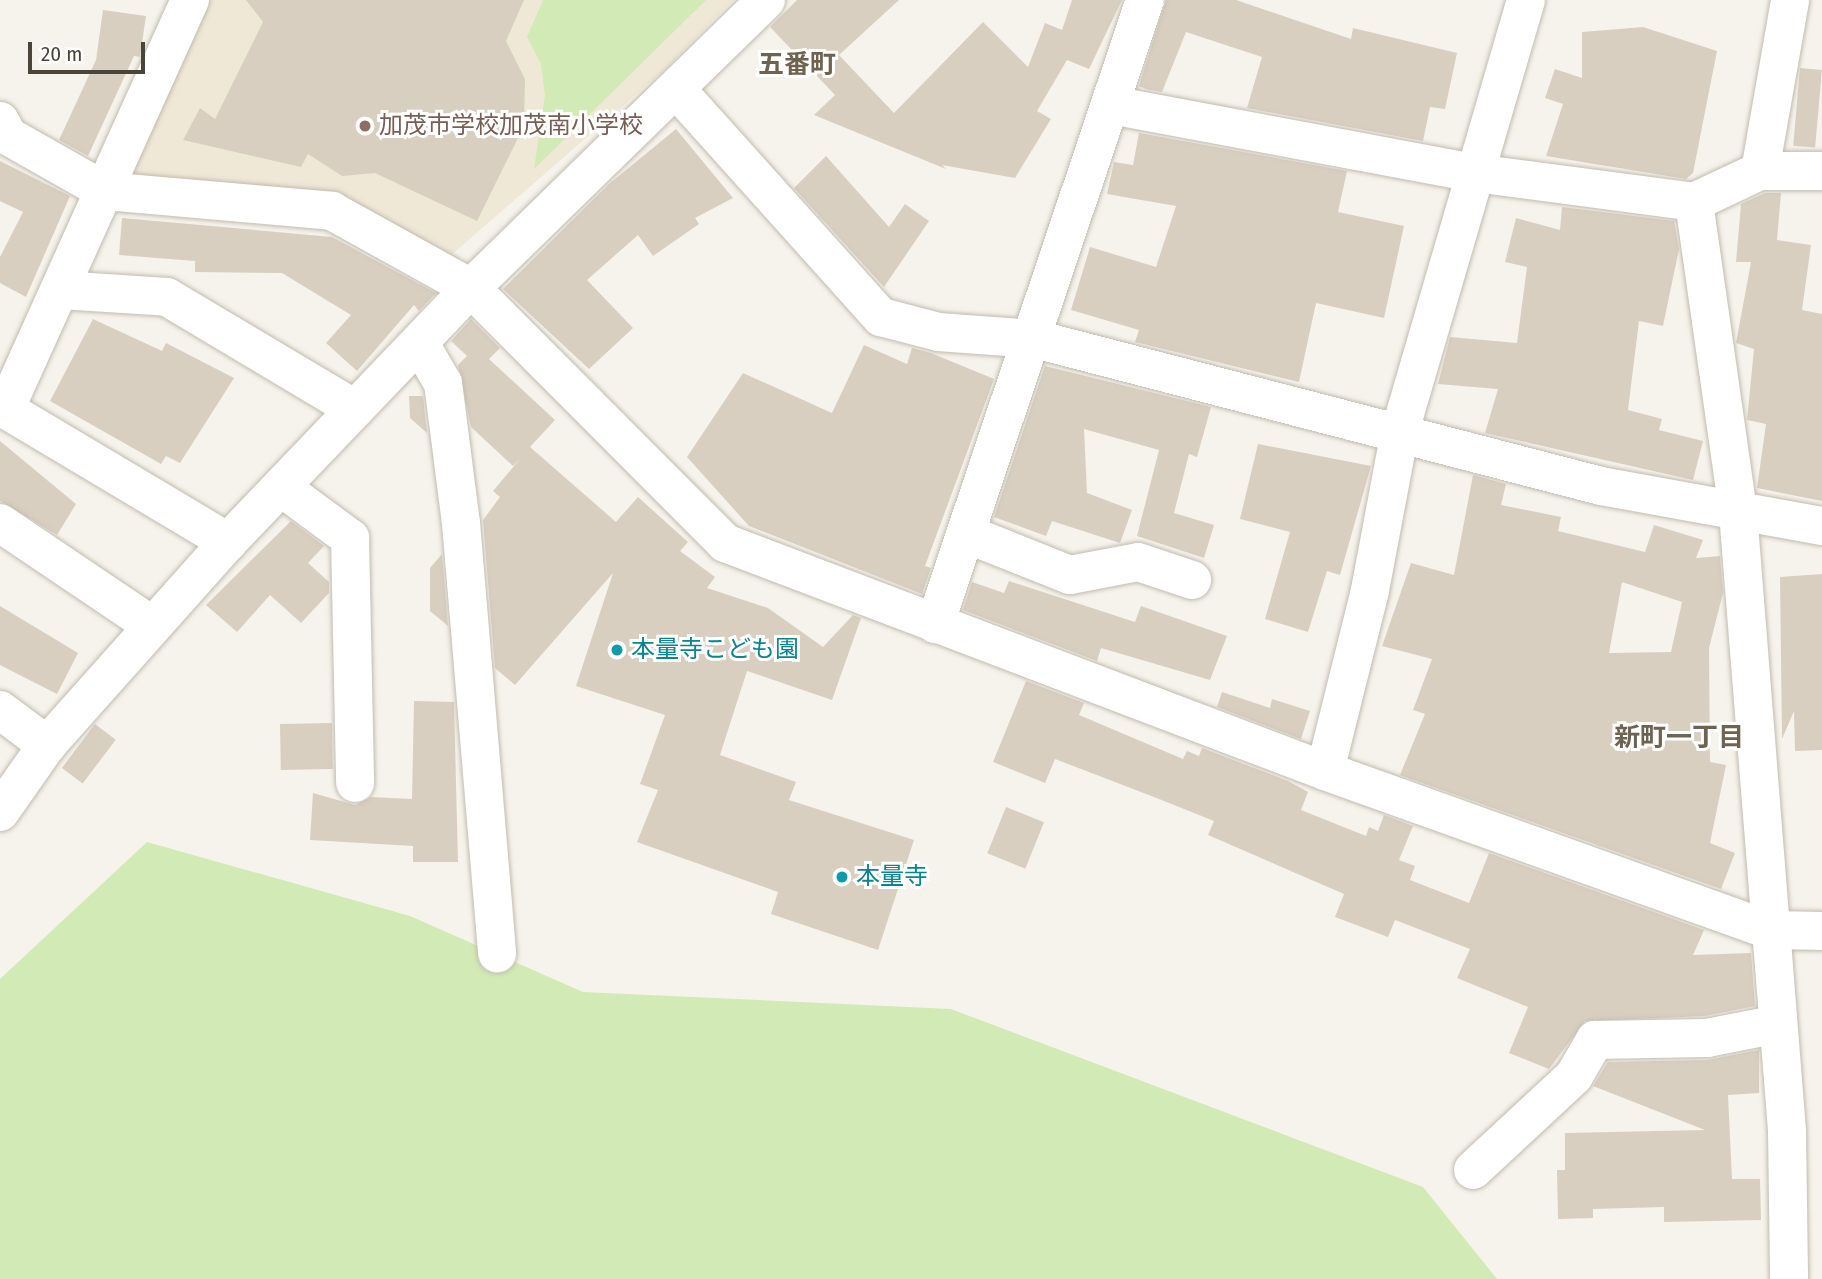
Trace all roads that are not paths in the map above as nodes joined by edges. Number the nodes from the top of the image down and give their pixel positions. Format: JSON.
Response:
{"nodes":[{"id":1,"x":190,"y":0,"type":"edge"},
{"id":2,"x":766,"y":0,"type":"edge"},
{"id":3,"x":1145,"y":0,"type":"edge"},
{"id":4,"x":1525,"y":0,"type":"edge"},
{"id":5,"x":1790,"y":0,"type":"edge"},
{"id":6,"x":677,"y":90,"type":"junction"},
{"id":7,"x":1111,"y":105,"type":"junction"},
{"id":8,"x":3,"y":133,"type":"edge"},
{"id":9,"x":1760,"y":171,"type":"junction"},
{"id":10,"x":1822,"y":171,"type":"edge"},
{"id":11,"x":1475,"y":173,"type":"junction"},
{"id":12,"x":105,"y":191,"type":"junction"},
{"id":13,"x":1694,"y":202,"type":"junction"},
{"id":14,"x":471,"y":288,"type":"junction"},
{"id":15,"x":60,"y":290,"type":"junction"},
{"id":16,"x":1035,"y":340,"type":"junction"},
{"id":17,"x":419,"y":344,"type":"junction"},
{"id":18,"x":355,"y":409,"type":"junction"},
{"id":19,"x":1401,"y":431,"type":"junction"},
{"id":20,"x":281,"y":487,"type":"junction"},
{"id":21,"x":1738,"y":512,"type":"junction"},
{"id":22,"x":0,"y":523,"type":"edge"},
{"id":23,"x":1822,"y":526,"type":"edge"},
{"id":24,"x":967,"y":534,"type":"junction"},
{"id":25,"x":228,"y":541,"type":"junction"},
{"id":26,"x":1192,"y":580,"type":"dead end"},
{"id":27,"x":935,"y":624,"type":"junction"},
{"id":28,"x":152,"y":625,"type":"junction"},
{"id":29,"x":0,"y":710,"type":"edge"},
{"id":30,"x":47,"y":745,"type":"junction"},
{"id":31,"x":1325,"y":771,"type":"junction"},
{"id":32,"x":355,"y":783,"type":"dead end"},
{"id":33,"x":0,"y":812,"type":"edge"},
{"id":34,"x":1770,"y":930,"type":"junction"},
{"id":35,"x":1822,"y":931,"type":"edge"},
{"id":36,"x":496,"y":953,"type":"dead end"},
{"id":37,"x":1778,"y":1024,"type":"junction"},
{"id":38,"x":1473,"y":1170,"type":"dead end"},
{"id":39,"x":1788,"y":1279,"type":"edge"}],
"edges":[{"from":1,"to":12,"type":"street"},
{"from":2,"to":6,"type":"street"},
{"from":3,"to":7,"type":"street"},
{"from":4,"to":11,"type":"street"},
{"from":5,"to":9,"type":"street"},
{"from":6,"to":14,"type":"street"},
{"from":6,"to":16,"type":"street"},
{"from":7,"to":11,"type":"street"},
{"from":7,"to":16,"type":"street"},
{"from":8,"to":12,"type":"street"},
{"from":9,"to":10,"type":"street"},
{"from":9,"to":13,"type":"street"},
{"from":11,"to":13,"type":"street"},
{"from":11,"to":19,"type":"street"},
{"from":12,"to":14,"type":"street"},
{"from":12,"to":15,"type":"street"},
{"from":13,"to":21,"type":"street"},
{"from":14,"to":17,"type":"street"},
{"from":14,"to":27,"type":"street"},
{"from":15,"to":18,"type":"street"},
{"from":15,"to":25,"type":"street"},
{"from":16,"to":19,"type":"street"},
{"from":16,"to":24,"type":"street"},
{"from":17,"to":18,"type":"street"},
{"from":17,"to":36,"type":"street"},
{"from":18,"to":20,"type":"street"},
{"from":19,"to":21,"type":"street"},
{"from":19,"to":31,"type":"street"},
{"from":20,"to":25,"type":"street"},
{"from":20,"to":32,"type":"street"},
{"from":21,"to":23,"type":"street"},
{"from":21,"to":34,"type":"street"},
{"from":22,"to":28,"type":"street"},
{"from":24,"to":26,"type":"street"},
{"from":24,"to":27,"type":"street"},
{"from":25,"to":28,"type":"street"},
{"from":27,"to":31,"type":"street"},
{"from":28,"to":30,"type":"street"},
{"from":29,"to":30,"type":"street"},
{"from":30,"to":33,"type":"street"},
{"from":31,"to":34,"type":"street"},
{"from":34,"to":35,"type":"street"},
{"from":34,"to":37,"type":"street"},
{"from":37,"to":38,"type":"street"},
{"from":37,"to":39,"type":"street"}]}
